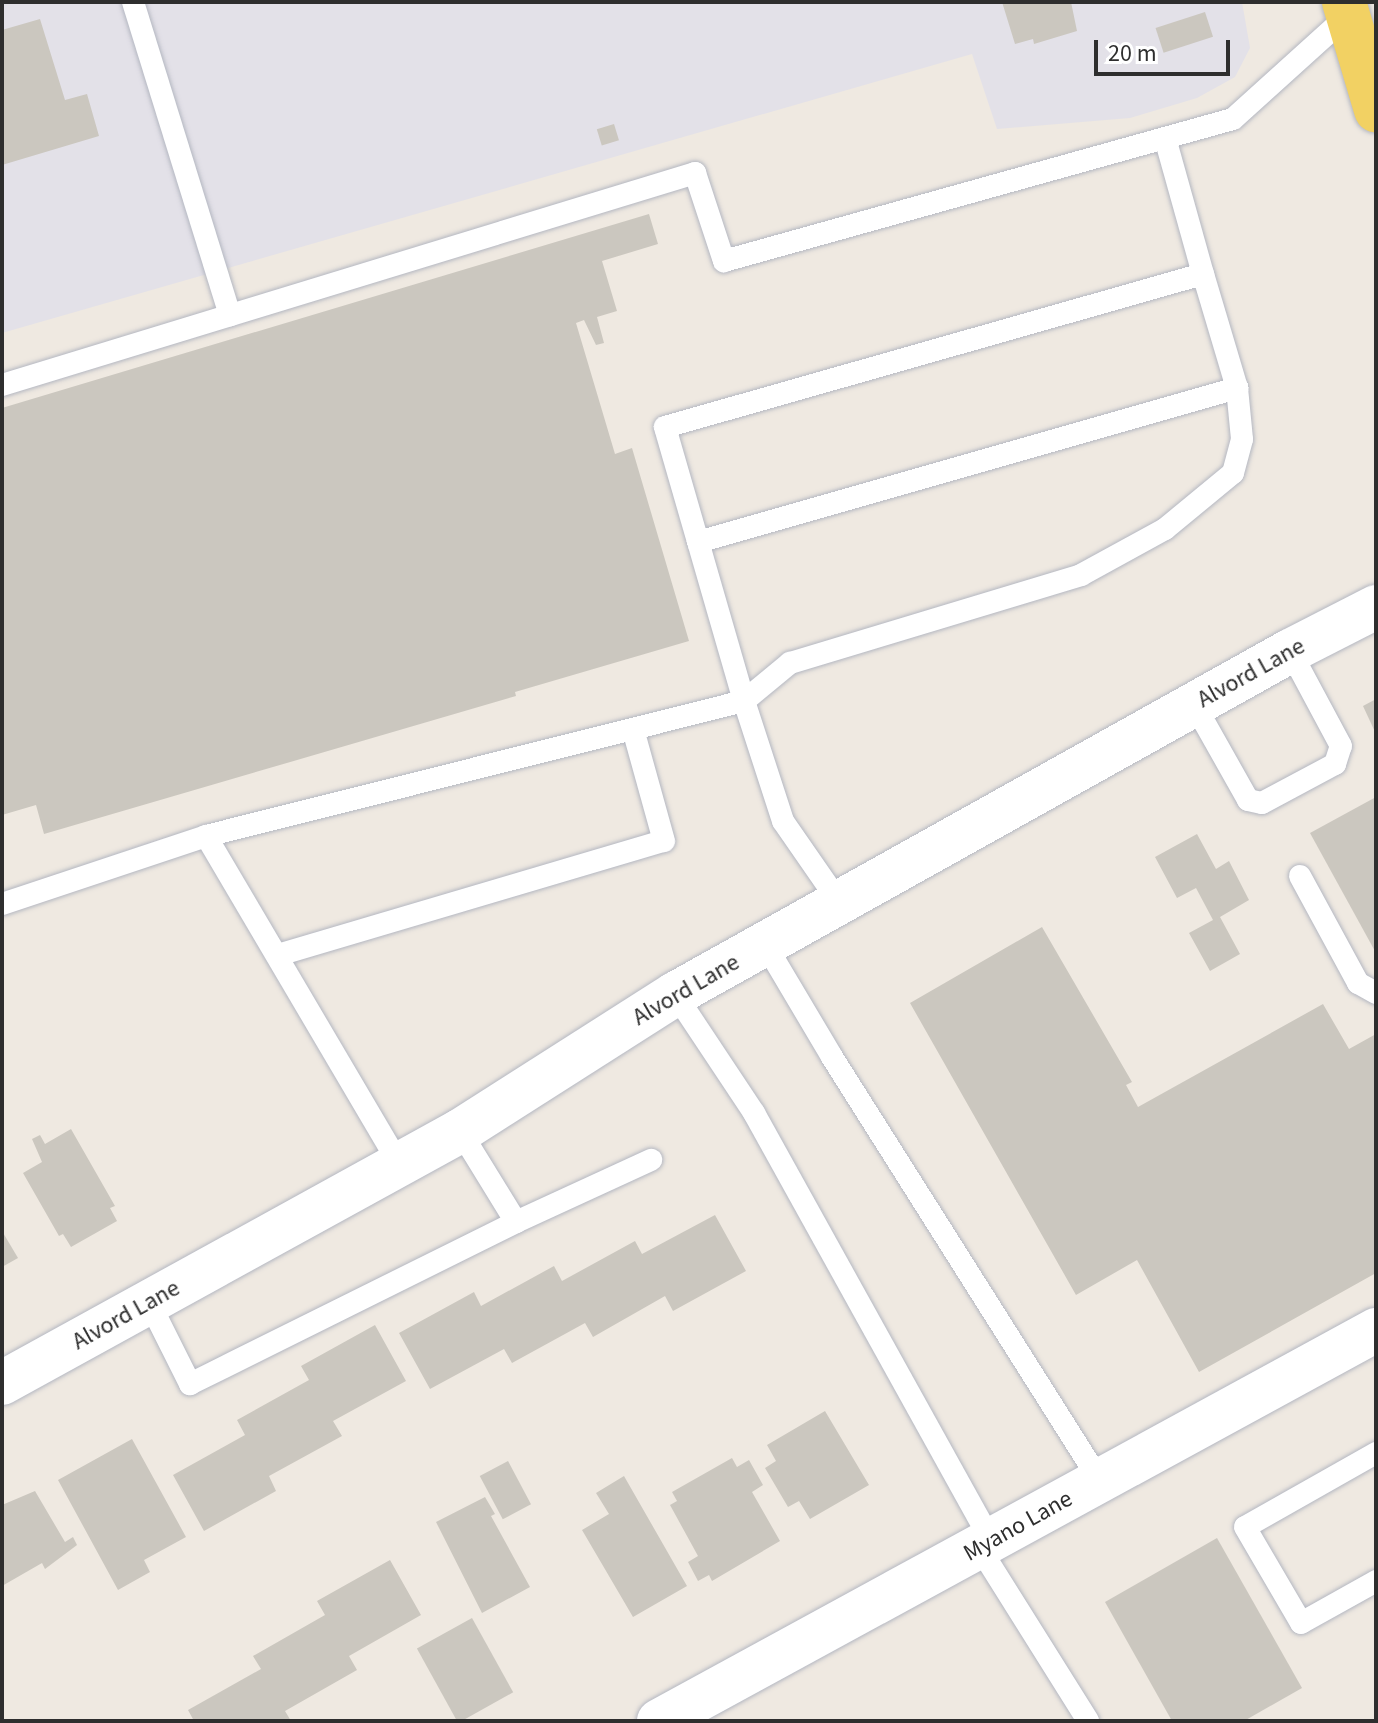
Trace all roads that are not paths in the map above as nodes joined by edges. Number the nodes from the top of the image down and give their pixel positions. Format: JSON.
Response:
{"nodes":[{"id":1,"x":133,"y":2,"type":"edge"},
{"id":2,"x":1345,"y":9,"type":"edge"},
{"id":3,"x":1376,"y":110,"type":"edge"},
{"id":4,"x":1165,"y":138,"type":"junction"},
{"id":5,"x":1203,"y":274,"type":"junction"},
{"id":6,"x":230,"y":315,"type":"junction"},
{"id":7,"x":2,"y":385,"type":"edge"},
{"id":8,"x":1237,"y":388,"type":"junction"},
{"id":9,"x":698,"y":542,"type":"junction"},
{"id":10,"x":1376,"y":607,"type":"edge"},
{"id":11,"x":1290,"y":651,"type":"junction"},
{"id":12,"x":744,"y":701,"type":"junction"},
{"id":13,"x":1194,"y":704,"type":"junction"},
{"id":14,"x":633,"y":729,"type":"junction"},
{"id":15,"x":206,"y":836,"type":"junction"},
{"id":16,"x":1300,"y":876,"type":"dead end"},
{"id":17,"x":839,"y":902,"type":"junction"},
{"id":18,"x":2,"y":904,"type":"edge"},
{"id":19,"x":765,"y":944,"type":"junction"},
{"id":20,"x":278,"y":955,"type":"junction"},
{"id":21,"x":1376,"y":993,"type":"edge"},
{"id":22,"x":675,"y":994,"type":"junction"},
{"id":23,"x":460,"y":1131,"type":"junction"},
{"id":24,"x":651,"y":1160,"type":"dead end"},
{"id":25,"x":399,"y":1164,"type":"junction"},
{"id":26,"x":516,"y":1222,"type":"junction"},
{"id":27,"x":149,"y":1302,"type":"junction"},
{"id":28,"x":1376,"y":1330,"type":"edge"},
{"id":29,"x":2,"y":1383,"type":"edge"},
{"id":30,"x":1376,"y":1453,"type":"edge"},
{"id":31,"x":1100,"y":1481,"type":"junction"},
{"id":32,"x":985,"y":1544,"type":"junction"},
{"id":33,"x":1376,"y":1581,"type":"edge"},
{"id":34,"x":676,"y":1717,"type":"edge"},
{"id":35,"x":1088,"y":1721,"type":"edge"}],
"edges":[{"from":1,"to":6,"type":"lane"},
{"from":2,"to":3,"type":"main road"},
{"from":2,"to":4,"type":"lane"},
{"from":4,"to":5,"type":"lane"},
{"from":4,"to":6,"type":"lane"},
{"from":5,"to":8,"type":"lane"},
{"from":5,"to":9,"type":"lane"},
{"from":6,"to":7,"type":"lane"},
{"from":8,"to":9,"type":"lane"},
{"from":8,"to":12,"type":"lane"},
{"from":9,"to":12,"type":"lane"},
{"from":10,"to":11,"type":"street","name":"Alvord Lane"},
{"from":11,"to":13,"type":"street","name":"Alvord Lane"},
{"from":11,"to":13,"type":"lane"},
{"from":12,"to":14,"type":"lane"},
{"from":12,"to":17,"type":"lane"},
{"from":13,"to":17,"type":"street","name":"Alvord Lane"},
{"from":14,"to":15,"type":"lane"},
{"from":14,"to":20,"type":"lane"},
{"from":15,"to":18,"type":"lane"},
{"from":15,"to":20,"type":"lane"},
{"from":16,"to":21,"type":"lane"},
{"from":17,"to":19,"type":"street","name":"Alvord Lane"},
{"from":19,"to":22,"type":"street","name":"Alvord Lane"},
{"from":19,"to":31,"type":"lane"},
{"from":20,"to":25,"type":"lane"},
{"from":22,"to":23,"type":"street","name":"Alvord Lane"},
{"from":22,"to":32,"type":"lane"},
{"from":23,"to":25,"type":"street","name":"Alvord Lane"},
{"from":23,"to":26,"type":"lane"},
{"from":24,"to":26,"type":"lane"},
{"from":25,"to":27,"type":"street","name":"Alvord Lane"},
{"from":26,"to":27,"type":"lane"},
{"from":27,"to":29,"type":"street","name":"Alvord Lane"},
{"from":28,"to":31,"type":"street","name":"Myano Lane"},
{"from":30,"to":33,"type":"lane"},
{"from":31,"to":32,"type":"street","name":"Myano Lane"},
{"from":32,"to":34,"type":"street","name":"Myano Lane"},
{"from":32,"to":35,"type":"lane"}]}
